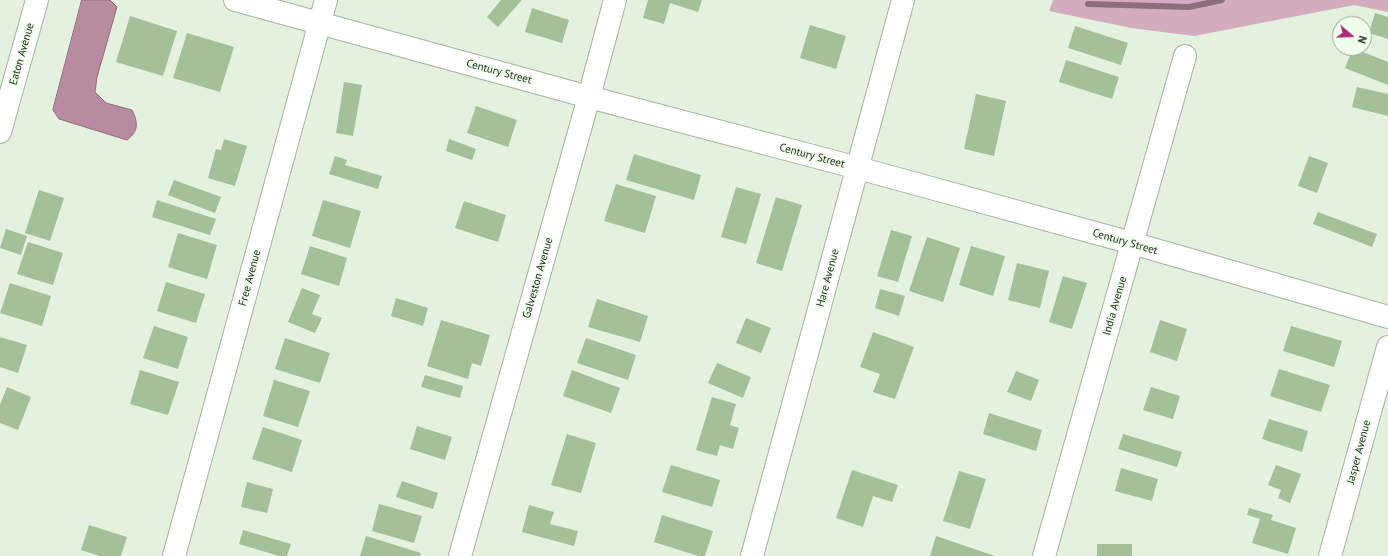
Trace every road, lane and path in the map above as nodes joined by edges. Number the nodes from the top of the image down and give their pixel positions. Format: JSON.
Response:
{"nodes":[{"id":1,"x":37,"y":0,"type":"edge"},
{"id":2,"x":235,"y":0,"type":"edge"},
{"id":3,"x":326,"y":0,"type":"edge"},
{"id":4,"x":615,"y":0,"type":"edge"},
{"id":5,"x":903,"y":0,"type":"edge"},
{"id":6,"x":320,"y":23,"type":"junction"},
{"id":7,"x":1185,"y":56,"type":"dead end"},
{"id":8,"x":589,"y":97,"type":"junction"},
{"id":9,"x":0,"y":132,"type":"edge"},
{"id":10,"x":858,"y":168,"type":"junction"},
{"id":11,"x":1132,"y":244,"type":"junction"},
{"id":12,"x":1388,"y":316,"type":"edge"},
{"id":13,"x":1388,"y":347,"type":"edge"},
{"id":14,"x":174,"y":556,"type":"edge"},
{"id":15,"x":460,"y":556,"type":"edge"},
{"id":16,"x":752,"y":556,"type":"edge"},
{"id":17,"x":1044,"y":556,"type":"edge"},
{"id":18,"x":1330,"y":556,"type":"edge"}],
"edges":[{"from":1,"to":9,"type":"street","name":"Eaton Avenue"},
{"from":2,"to":6,"type":"street","name":"Century Street"},
{"from":3,"to":6,"type":"street","name":"Free Avenue"},
{"from":4,"to":8,"type":"street","name":"Galveston Avenue"},
{"from":5,"to":10,"type":"street","name":"Hare Avenue"},
{"from":6,"to":8,"type":"street","name":"Century Street"},
{"from":6,"to":14,"type":"street","name":"Free Avenue"},
{"from":7,"to":11,"type":"street","name":"India Avenue"},
{"from":8,"to":10,"type":"street","name":"Century Street"},
{"from":8,"to":15,"type":"street","name":"Galveston Avenue"},
{"from":10,"to":11,"type":"street","name":"Century Street"},
{"from":10,"to":16,"type":"street","name":"Hare Avenue"},
{"from":11,"to":12,"type":"street","name":"Century Street"},
{"from":11,"to":17,"type":"street","name":"India Avenue"},
{"from":13,"to":18,"type":"street","name":"Jasper Avenue"}]}
